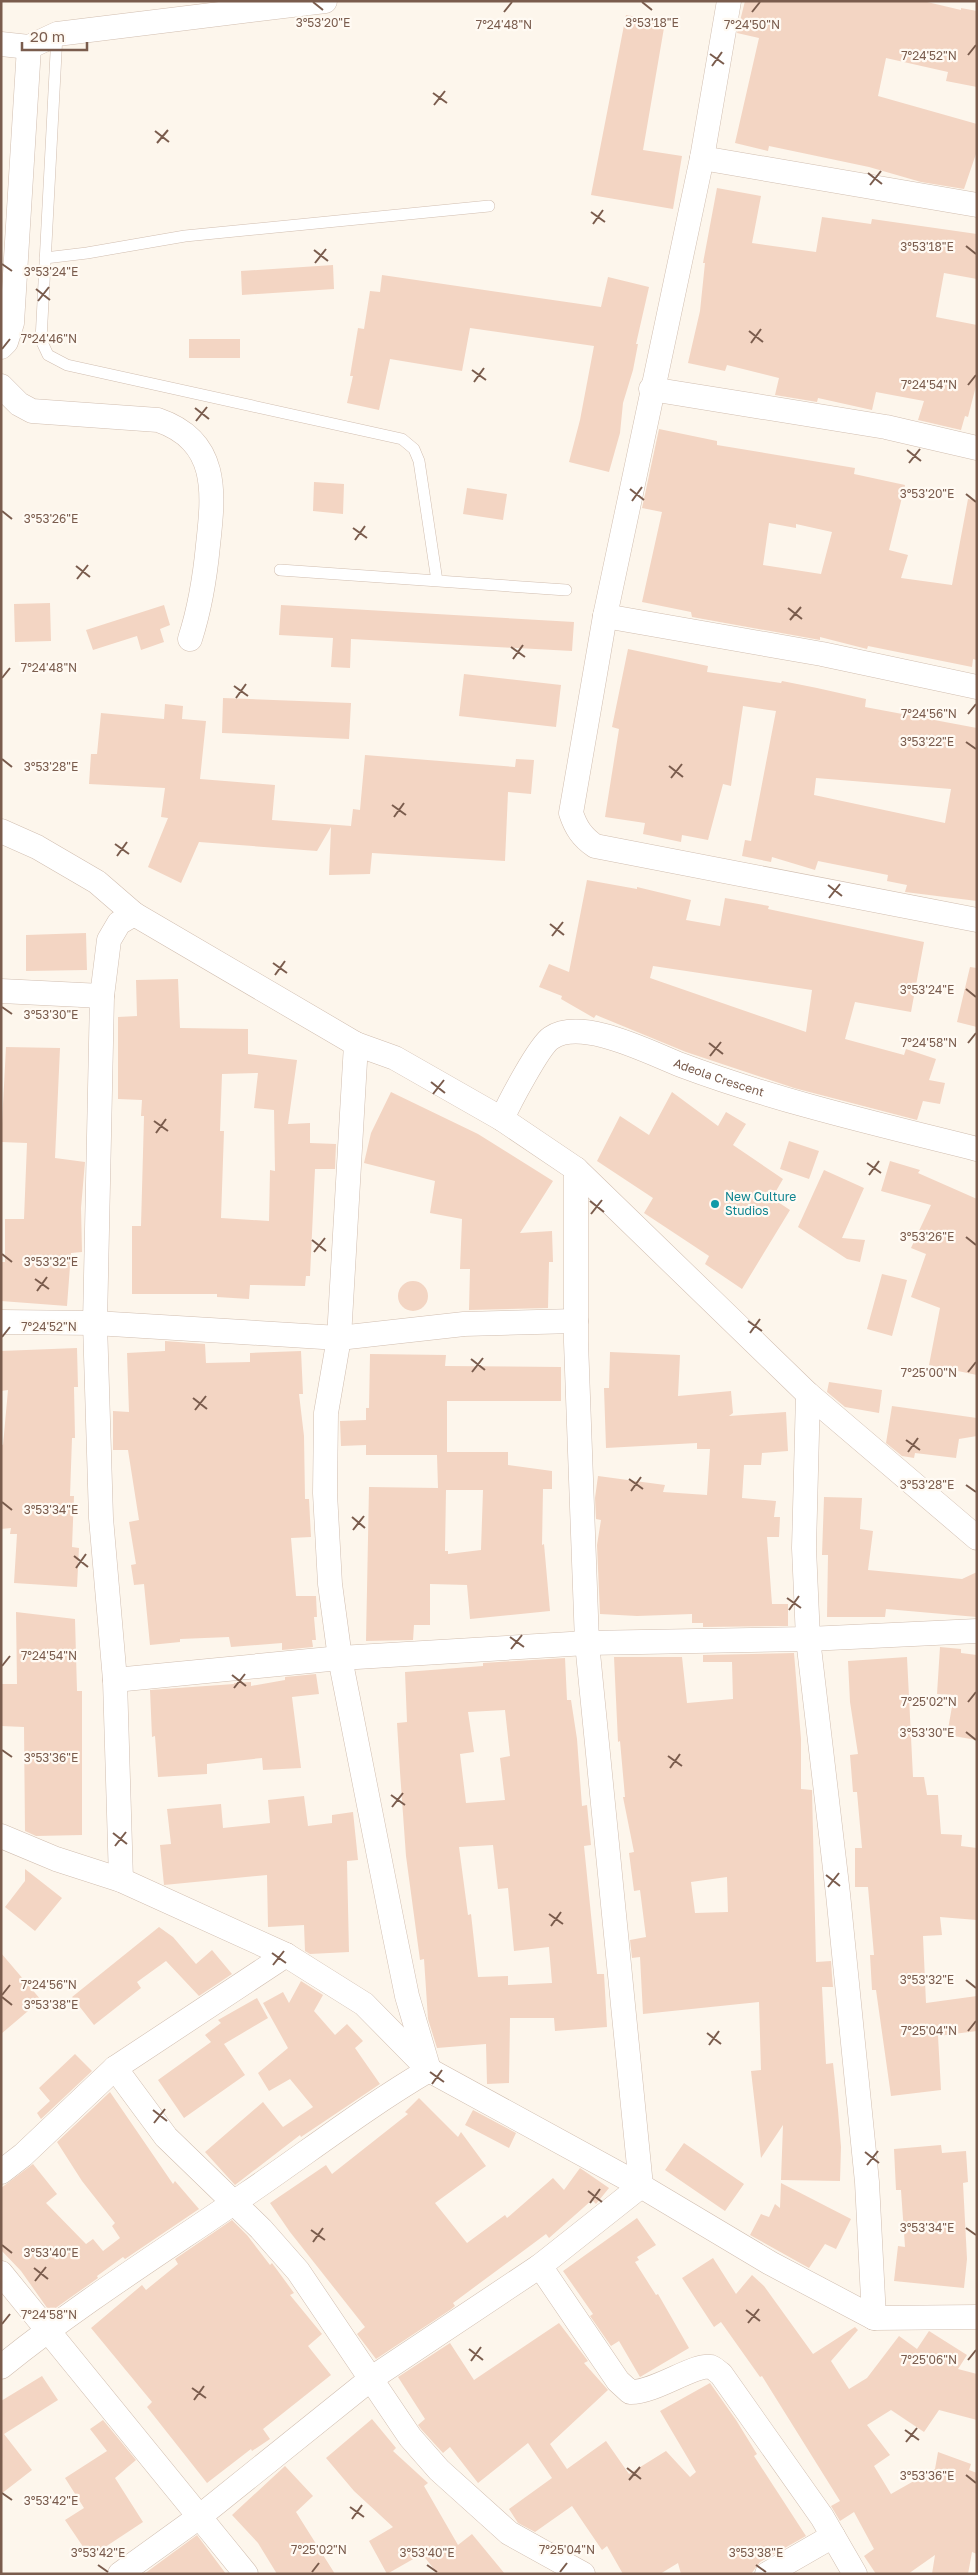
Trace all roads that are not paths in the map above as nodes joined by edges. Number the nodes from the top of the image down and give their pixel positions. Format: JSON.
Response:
{"nodes":[{"id":1,"x":325,"y":1,"type":"edge"},
{"id":2,"x":729,"y":1,"type":"edge"},
{"id":3,"x":57,"y":34,"type":"junction"},
{"id":4,"x":1,"y":44,"type":"edge"},
{"id":5,"x":29,"y":47,"type":"junction"},
{"id":6,"x":702,"y":158,"type":"junction"},
{"id":7,"x":977,"y":205,"type":"edge"},
{"id":8,"x":489,"y":206,"type":"dead end"},
{"id":9,"x":45,"y":258,"type":"junction"},
{"id":10,"x":1,"y":347,"type":"edge"},
{"id":11,"x":1,"y":386,"type":"edge"},
{"id":12,"x":651,"y":389,"type":"junction"},
{"id":13,"x":977,"y":448,"type":"edge"},
{"id":14,"x":280,"y":570,"type":"dead end"},
{"id":15,"x":438,"y":581,"type":"junction"},
{"id":16,"x":566,"y":590,"type":"dead end"},
{"id":17,"x":605,"y":616,"type":"junction"},
{"id":18,"x":190,"y":639,"type":"dead end"},
{"id":19,"x":977,"y":687,"type":"edge"},
{"id":20,"x":1,"y":831,"type":"edge"},
{"id":21,"x":134,"y":914,"type":"junction"},
{"id":22,"x":977,"y":920,"type":"edge"},
{"id":23,"x":1,"y":991,"type":"edge"},
{"id":24,"x":102,"y":996,"type":"junction"},
{"id":25,"x":356,"y":1044,"type":"junction"},
{"id":26,"x":503,"y":1116,"type":"junction"},
{"id":27,"x":977,"y":1149,"type":"edge"},
{"id":28,"x":576,"y":1169,"type":"junction"},
{"id":29,"x":576,"y":1321,"type":"junction"},
{"id":30,"x":1,"y":1322,"type":"edge"},
{"id":31,"x":95,"y":1323,"type":"junction"},
{"id":32,"x":339,"y":1338,"type":"junction"},
{"id":33,"x":808,"y":1394,"type":"junction"},
{"id":34,"x":977,"y":1538,"type":"edge"},
{"id":35,"x":977,"y":1631,"type":"edge"},
{"id":36,"x":808,"y":1639,"type":"junction"},
{"id":37,"x":587,"y":1643,"type":"junction"},
{"id":38,"x":340,"y":1658,"type":"junction"},
{"id":39,"x":115,"y":1680,"type":"junction"},
{"id":40,"x":1,"y":1836,"type":"edge"},
{"id":41,"x":121,"y":1880,"type":"junction"},
{"id":42,"x":286,"y":1955,"type":"junction"},
{"id":43,"x":115,"y":2068,"type":"junction"},
{"id":44,"x":429,"y":2070,"type":"junction"},
{"id":45,"x":1,"y":2172,"type":"edge"},
{"id":46,"x":641,"y":2186,"type":"junction"},
{"id":47,"x":233,"y":2204,"type":"junction"},
{"id":48,"x":540,"y":2266,"type":"junction"},
{"id":49,"x":1,"y":2273,"type":"edge"},
{"id":50,"x":977,"y":2316,"type":"edge"},
{"id":51,"x":874,"y":2318,"type":"junction"},
{"id":52,"x":48,"y":2329,"type":"junction"},
{"id":53,"x":1,"y":2368,"type":"edge"},
{"id":54,"x":372,"y":2378,"type":"junction"},
{"id":55,"x":199,"y":2517,"type":"junction"},
{"id":56,"x":833,"y":2536,"type":"junction"},
{"id":57,"x":120,"y":2574,"type":"edge"},
{"id":58,"x":246,"y":2574,"type":"edge"},
{"id":59,"x":583,"y":2574,"type":"edge"},
{"id":60,"x":768,"y":2574,"type":"edge"},
{"id":61,"x":855,"y":2574,"type":"edge"}],
"edges":[{"from":1,"to":3,"type":"street"},
{"from":2,"to":6,"type":"street"},
{"from":3,"to":5,"type":"street"},
{"from":3,"to":9,"type":"lane"},
{"from":4,"to":5,"type":"street"},
{"from":5,"to":10,"type":"street"},
{"from":6,"to":7,"type":"street"},
{"from":6,"to":12,"type":"street"},
{"from":8,"to":9,"type":"lane"},
{"from":9,"to":15,"type":"lane"},
{"from":11,"to":18,"type":"street"},
{"from":12,"to":13,"type":"street"},
{"from":12,"to":17,"type":"street"},
{"from":14,"to":15,"type":"lane"},
{"from":15,"to":16,"type":"lane"},
{"from":17,"to":19,"type":"street"},
{"from":17,"to":22,"type":"street"},
{"from":20,"to":21,"type":"street"},
{"from":21,"to":24,"type":"street"},
{"from":21,"to":25,"type":"street"},
{"from":23,"to":24,"type":"street"},
{"from":24,"to":31,"type":"street"},
{"from":25,"to":26,"type":"street"},
{"from":25,"to":32,"type":"street"},
{"from":26,"to":27,"type":"street","name":"Adeola Crescent"},
{"from":26,"to":28,"type":"street"},
{"from":28,"to":29,"type":"street"},
{"from":28,"to":33,"type":"street"},
{"from":29,"to":32,"type":"street"},
{"from":29,"to":37,"type":"street"},
{"from":30,"to":31,"type":"street"},
{"from":31,"to":32,"type":"street"},
{"from":31,"to":39,"type":"street"},
{"from":32,"to":38,"type":"street"},
{"from":33,"to":34,"type":"street"},
{"from":33,"to":36,"type":"street"},
{"from":35,"to":36,"type":"street"},
{"from":36,"to":37,"type":"street"},
{"from":36,"to":51,"type":"street"},
{"from":37,"to":38,"type":"street"},
{"from":37,"to":46,"type":"street"},
{"from":38,"to":39,"type":"street"},
{"from":38,"to":44,"type":"street"},
{"from":39,"to":41,"type":"street"},
{"from":40,"to":41,"type":"street"},
{"from":41,"to":42,"type":"street"},
{"from":42,"to":43,"type":"street"},
{"from":42,"to":44,"type":"street"},
{"from":43,"to":45,"type":"street"},
{"from":43,"to":47,"type":"street"},
{"from":44,"to":46,"type":"street"},
{"from":44,"to":47,"type":"street"},
{"from":46,"to":48,"type":"street"},
{"from":46,"to":51,"type":"street"},
{"from":47,"to":52,"type":"street"},
{"from":47,"to":54,"type":"street"},
{"from":48,"to":54,"type":"street"},
{"from":48,"to":56,"type":"street"},
{"from":49,"to":52,"type":"street"},
{"from":50,"to":51,"type":"street"},
{"from":52,"to":53,"type":"street"},
{"from":52,"to":55,"type":"street"},
{"from":54,"to":55,"type":"street"},
{"from":54,"to":59,"type":"street"},
{"from":55,"to":57,"type":"street"},
{"from":55,"to":58,"type":"street"},
{"from":56,"to":60,"type":"street"},
{"from":56,"to":61,"type":"street"}]}
